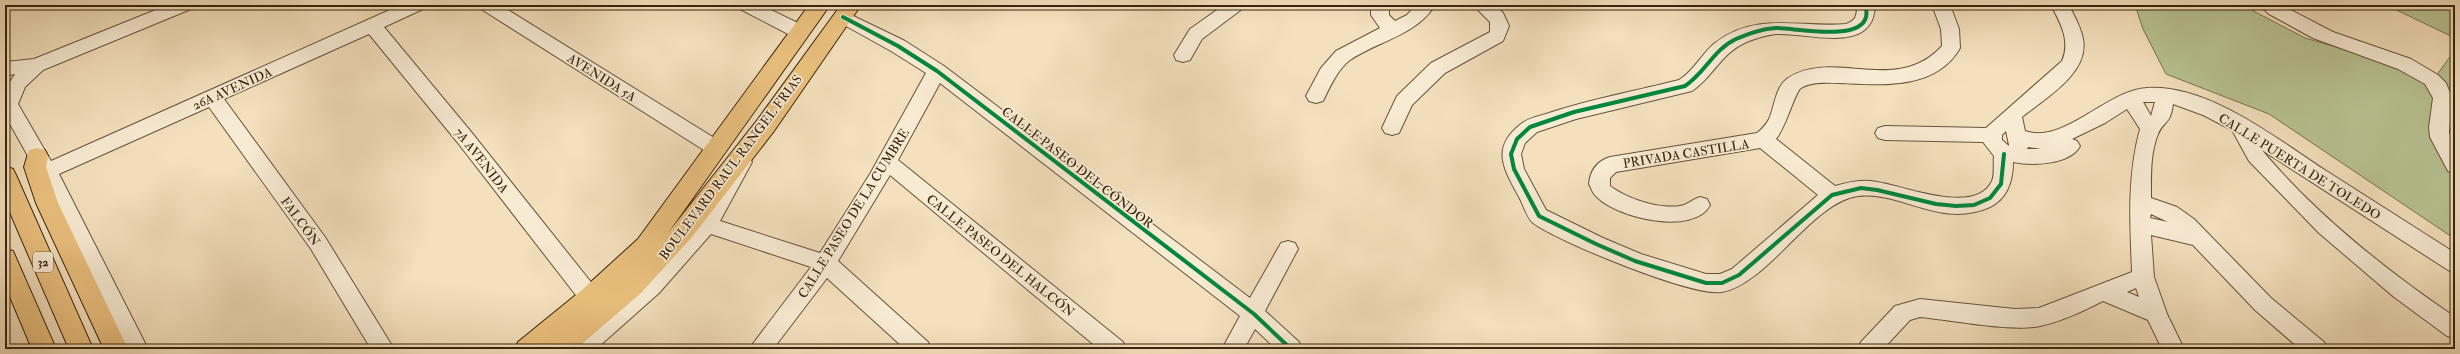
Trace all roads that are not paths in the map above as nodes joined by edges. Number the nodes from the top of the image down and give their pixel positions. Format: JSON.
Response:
{"nodes":[{"id":1,"x":184,"y":5,"type":"edge"},
{"id":2,"x":417,"y":5,"type":"edge"},
{"id":3,"x":487,"y":5,"type":"edge"},
{"id":4,"x":746,"y":5,"type":"edge"},
{"id":5,"x":820,"y":5,"type":"edge"},
{"id":6,"x":1236,"y":5,"type":"edge"},
{"id":7,"x":1380,"y":5,"type":"edge"},
{"id":8,"x":1425,"y":5,"type":"edge"},
{"id":9,"x":1482,"y":5,"type":"edge"},
{"id":10,"x":1866,"y":5,"type":"edge"},
{"id":11,"x":1941,"y":5,"type":"edge"},
{"id":12,"x":2060,"y":5,"type":"edge"},
{"id":13,"x":2268,"y":5,"type":"edge"},
{"id":14,"x":847,"y":11,"type":"edge"},
{"id":15,"x":372,"y":25,"type":"junction"},
{"id":16,"x":1393,"y":30,"type":"junction"},
{"id":17,"x":800,"y":32,"type":"junction"},
{"id":18,"x":1183,"y":55,"type":"dead end"},
{"id":19,"x":36,"y":65,"type":"junction"},
{"id":20,"x":5,"y":70,"type":"edge"},
{"id":21,"x":937,"y":71,"type":"junction"},
{"id":22,"x":1316,"y":96,"type":"dead end"},
{"id":23,"x":2165,"y":96,"type":"junction"},
{"id":24,"x":212,"y":97,"type":"junction"},
{"id":25,"x":2130,"y":98,"type":"junction"},
{"id":26,"x":7,"y":101,"type":"edge"},
{"id":27,"x":2012,"y":116,"type":"junction"},
{"id":28,"x":2240,"y":126,"type":"junction"},
{"id":29,"x":1392,"y":128,"type":"dead end"},
{"id":30,"x":2150,"y":129,"type":"junction"},
{"id":31,"x":1885,"y":133,"type":"dead end"},
{"id":32,"x":1992,"y":136,"type":"junction"},
{"id":33,"x":1764,"y":140,"type":"junction"},
{"id":34,"x":2274,"y":146,"type":"junction"},
{"id":35,"x":748,"y":147,"type":"junction"},
{"id":36,"x":2011,"y":148,"type":"junction"},
{"id":37,"x":717,"y":149,"type":"junction"},
{"id":38,"x":887,"y":162,"type":"junction"},
{"id":39,"x":42,"y":164,"type":"junction"},
{"id":40,"x":2455,"y":166,"type":"edge"},
{"id":41,"x":2269,"y":169,"type":"junction"},
{"id":42,"x":5,"y":175,"type":"edge"},
{"id":43,"x":1832,"y":196,"type":"junction"},
{"id":44,"x":2140,"y":202,"type":"junction"},
{"id":45,"x":1700,"y":205,"type":"dead end"},
{"id":46,"x":2140,"y":224,"type":"junction"},
{"id":47,"x":707,"y":225,"type":"junction"},
{"id":48,"x":2199,"y":238,"type":"junction"},
{"id":49,"x":1288,"y":249,"type":"dead end"},
{"id":50,"x":5,"y":258,"type":"edge"},
{"id":51,"x":825,"y":263,"type":"junction"},
{"id":52,"x":2455,"y":264,"type":"edge"},
{"id":53,"x":2143,"y":277,"type":"junction"},
{"id":54,"x":2103,"y":291,"type":"junction"},
{"id":55,"x":590,"y":297,"type":"junction"},
{"id":56,"x":1254,"y":314,"type":"junction"},
{"id":57,"x":2156,"y":314,"type":"junction"},
{"id":58,"x":2455,"y":329,"type":"edge"},
{"id":59,"x":44,"y":349,"type":"edge"},
{"id":60,"x":82,"y":349,"type":"edge"},
{"id":61,"x":116,"y":349,"type":"edge"},
{"id":62,"x":137,"y":349,"type":"edge"},
{"id":63,"x":383,"y":349,"type":"edge"},
{"id":64,"x":527,"y":349,"type":"edge"},
{"id":65,"x":559,"y":349,"type":"edge"},
{"id":66,"x":580,"y":349,"type":"edge"},
{"id":67,"x":760,"y":349,"type":"edge"},
{"id":68,"x":920,"y":349,"type":"edge"},
{"id":69,"x":1115,"y":349,"type":"edge"},
{"id":70,"x":1233,"y":349,"type":"edge"},
{"id":71,"x":1291,"y":349,"type":"edge"},
{"id":72,"x":1869,"y":349,"type":"edge"},
{"id":73,"x":2173,"y":349,"type":"edge"},
{"id":74,"x":2316,"y":349,"type":"edge"}],
"edges":[{"from":1,"to":19,"type":"street"},
{"from":2,"to":15,"type":"street","name":"26A AVENIDA"},
{"from":3,"to":37,"type":"street","name":"AVENIDA 5A"},
{"from":4,"to":17,"type":"street"},
{"from":5,"to":17,"type":"main road"},
{"from":6,"to":18,"type":"street"},
{"from":7,"to":16,"type":"street"},
{"from":8,"to":16,"type":"street"},
{"from":9,"to":29,"type":"street"},
{"from":10,"to":43,"type":"street"},
{"from":11,"to":33,"type":"street","name":"PRIVADA CASTILLA"},
{"from":12,"to":27,"type":"street"},
{"from":13,"to":40,"type":"street"},
{"from":14,"to":21,"type":"street","name":"CALLE PASEO DEL CÓNDOR"},
{"from":14,"to":35,"type":"main road","name":"BOULEVARD RAUL RANGEL FRIAS"},
{"from":15,"to":24,"type":"street","name":"26A AVENIDA"},
{"from":15,"to":55,"type":"street","name":"7A AVENIDA"},
{"from":16,"to":22,"type":"street"},
{"from":17,"to":37,"type":"main road"},
{"from":19,"to":20,"type":"street"},
{"from":19,"to":26,"type":"street"},
{"from":21,"to":38,"type":"street","name":"CALLE PASEO DE LA CUMBRE"},
{"from":21,"to":56,"type":"street","name":"CALLE PASEO DEL CÓNDOR"},
{"from":23,"to":25,"type":"street","name":"CALLE PUERTA DE TOLEDO"},
{"from":23,"to":28,"type":"street","name":"CALLE PUERTA DE TOLEDO"},
{"from":23,"to":30,"type":"street"},
{"from":24,"to":39,"type":"street","name":"26A AVENIDA"},
{"from":24,"to":63,"type":"street","name":"FALCÓN"},
{"from":25,"to":30,"type":"street"},
{"from":25,"to":36,"type":"street","name":"CALLE PUERTA DE TOLEDO"},
{"from":26,"to":39,"type":"street"},
{"from":27,"to":32,"type":"street"},
{"from":27,"to":36,"type":"street"},
{"from":28,"to":34,"type":"street","name":"CALLE PUERTA DE TOLEDO"},
{"from":28,"to":41,"type":"street"},
{"from":30,"to":44,"type":"street"},
{"from":31,"to":32,"type":"street"},
{"from":32,"to":36,"type":"street"},
{"from":33,"to":43,"type":"street"},
{"from":33,"to":45,"type":"street","name":"PRIVADA CASTILLA"},
{"from":34,"to":41,"type":"street"},
{"from":34,"to":52,"type":"street","name":"CALLE PUERTA DE TOLEDO"},
{"from":35,"to":47,"type":"street"},
{"from":35,"to":65,"type":"main road","name":"BOULEVARD RAUL RANGEL FRIAS"},
{"from":36,"to":43,"type":"street"},
{"from":37,"to":55,"type":"main road"},
{"from":38,"to":51,"type":"street","name":"CALLE PASEO DE LA CUMBRE"},
{"from":38,"to":69,"type":"street","name":"CALLE PASEO DEL HALCÓN"},
{"from":39,"to":61,"type":"main road"},
{"from":39,"to":62,"type":"street"},
{"from":41,"to":58,"type":"street"},
{"from":42,"to":60,"type":"main road","number":"32"},
{"from":44,"to":46,"type":"street"},
{"from":44,"to":48,"type":"street"},
{"from":46,"to":48,"type":"street"},
{"from":46,"to":53,"type":"street"},
{"from":47,"to":51,"type":"street"},
{"from":47,"to":66,"type":"street"},
{"from":48,"to":74,"type":"street"},
{"from":49,"to":56,"type":"street"},
{"from":50,"to":59,"type":"main road"},
{"from":51,"to":67,"type":"street","name":"CALLE PASEO DE LA CUMBRE"},
{"from":51,"to":68,"type":"street"},
{"from":53,"to":54,"type":"street"},
{"from":53,"to":57,"type":"street"},
{"from":54,"to":57,"type":"street"},
{"from":54,"to":72,"type":"street"},
{"from":55,"to":64,"type":"main road"},
{"from":56,"to":70,"type":"street"},
{"from":56,"to":71,"type":"street","name":"CALLE PASEO DEL CÓNDOR"},
{"from":57,"to":73,"type":"street"}]}
